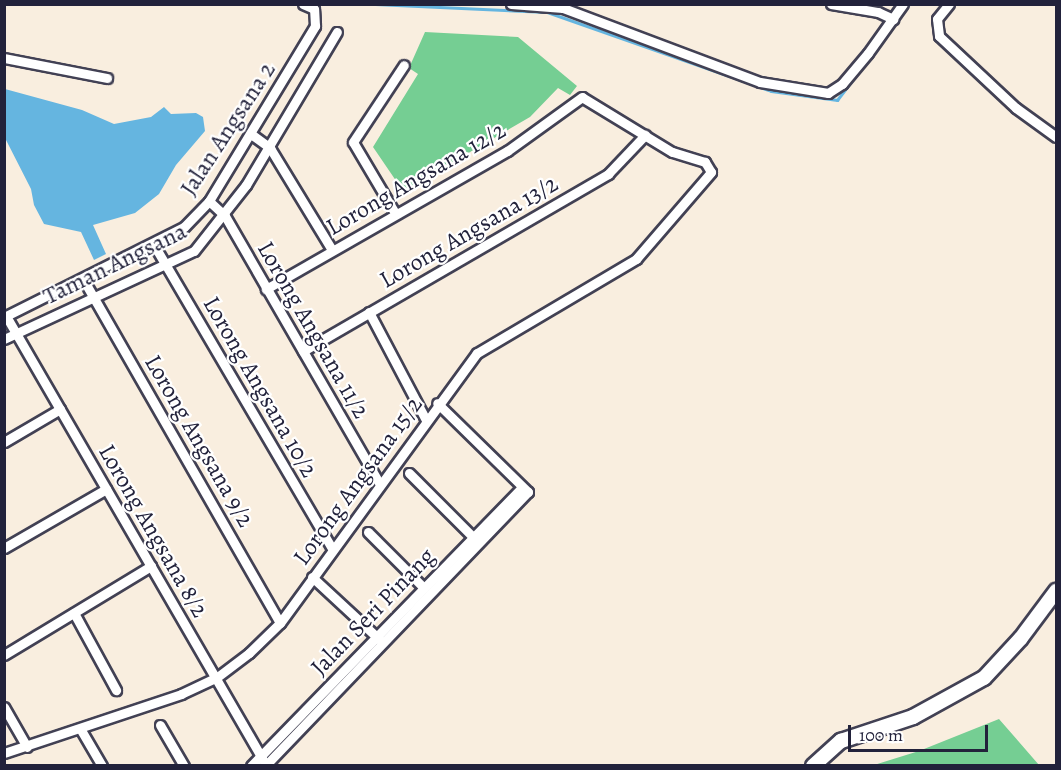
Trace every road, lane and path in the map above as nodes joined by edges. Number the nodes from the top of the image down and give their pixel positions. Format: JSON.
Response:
{"nodes":[{"id":1,"x":303,"y":4,"type":"edge"},
{"id":2,"x":511,"y":4,"type":"edge"},
{"id":3,"x":831,"y":4,"type":"edge"},
{"id":4,"x":903,"y":4,"type":"edge"},
{"id":5,"x":949,"y":4,"type":"edge"},
{"id":6,"x":563,"y":6,"type":"edge"},
{"id":7,"x":892,"y":19,"type":"junction"},
{"id":8,"x":337,"y":32,"type":"dead end"},
{"id":9,"x":4,"y":58,"type":"edge"},
{"id":10,"x":404,"y":65,"type":"dead end"},
{"id":11,"x":107,"y":78,"type":"dead end"},
{"id":12,"x":251,"y":134,"type":"junction"},
{"id":13,"x":645,"y":135,"type":"junction"},
{"id":14,"x":1056,"y":136,"type":"edge"},
{"id":15,"x":270,"y":148,"type":"junction"},
{"id":16,"x":209,"y":201,"type":"junction"},
{"id":17,"x":395,"y":213,"type":"junction"},
{"id":18,"x":225,"y":216,"type":"junction"},
{"id":19,"x":154,"y":245,"type":"junction"},
{"id":20,"x":332,"y":250,"type":"junction"},
{"id":21,"x":165,"y":265,"type":"junction"},
{"id":22,"x":83,"y":279,"type":"junction"},
{"id":23,"x":266,"y":289,"type":"junction"},
{"id":24,"x":95,"y":300,"type":"junction"},
{"id":25,"x":369,"y":312,"type":"junction"},
{"id":26,"x":5,"y":316,"type":"edge"},
{"id":27,"x":16,"y":333,"type":"junction"},
{"id":28,"x":4,"y":339,"type":"edge"},
{"id":29,"x":303,"y":351,"type":"junction"},
{"id":30,"x":437,"y":403,"type":"junction"},
{"id":31,"x":60,"y":409,"type":"junction"},
{"id":32,"x":426,"y":420,"type":"junction"},
{"id":33,"x":4,"y":442,"type":"edge"},
{"id":34,"x":409,"y":473,"type":"dead end"},
{"id":35,"x":379,"y":483,"type":"junction"},
{"id":36,"x":522,"y":487,"type":"junction"},
{"id":37,"x":106,"y":489,"type":"junction"},
{"id":38,"x":368,"y":532,"type":"dead end"},
{"id":39,"x":4,"y":536,"type":"edge"},
{"id":40,"x":473,"y":537,"type":"junction"},
{"id":41,"x":7,"y":547,"type":"edge"},
{"id":42,"x":332,"y":548,"type":"junction"},
{"id":43,"x":151,"y":566,"type":"junction"},
{"id":44,"x":312,"y":577,"type":"junction"},
{"id":45,"x":424,"y":588,"type":"junction"},
{"id":46,"x":1056,"y":591,"type":"edge"},
{"id":47,"x":74,"y":613,"type":"junction"},
{"id":48,"x":280,"y":623,"type":"junction"},
{"id":49,"x":376,"y":637,"type":"junction"},
{"id":50,"x":384,"y":644,"type":"junction"},
{"id":51,"x":4,"y":655,"type":"edge"},
{"id":52,"x":216,"y":678,"type":"junction"},
{"id":53,"x":116,"y":690,"type":"dead end"},
{"id":54,"x":4,"y":707,"type":"edge"},
{"id":55,"x":160,"y":725,"type":"dead end"},
{"id":56,"x":81,"y":730,"type":"junction"},
{"id":57,"x":27,"y":747,"type":"junction"},
{"id":58,"x":4,"y":753,"type":"edge"},
{"id":59,"x":264,"y":762,"type":"edge"},
{"id":60,"x":102,"y":765,"type":"edge"},
{"id":61,"x":184,"y":765,"type":"edge"},
{"id":62,"x":251,"y":765,"type":"edge"},
{"id":63,"x":813,"y":765,"type":"edge"}],
"edges":[{"from":1,"to":12,"type":"street","name":"Jalan Angsana 2"},
{"from":2,"to":6,"type":"street"},
{"from":3,"to":7,"type":"street"},
{"from":4,"to":7,"type":"street"},
{"from":5,"to":14,"type":"street"},
{"from":6,"to":7,"type":"street"},
{"from":8,"to":15,"type":"street","name":"Taman Angsana"},
{"from":9,"to":11,"type":"street"},
{"from":10,"to":17,"type":"street"},
{"from":12,"to":15,"type":"street"},
{"from":12,"to":16,"type":"street","name":"Jalan Angsana 2"},
{"from":13,"to":17,"type":"street","name":"Lorong Angsana 12/2"},
{"from":13,"to":25,"type":"street","name":"Lorong Angsana 13/2"},
{"from":13,"to":30,"type":"street","name":"Lorong Angsana 15/2"},
{"from":15,"to":18,"type":"street","name":"Taman Angsana"},
{"from":15,"to":20,"type":"street"},
{"from":16,"to":18,"type":"street","name":"Lorong Angsana 11/2"},
{"from":16,"to":19,"type":"street","name":"Jalan Angsana 2"},
{"from":17,"to":20,"type":"street","name":"Lorong Angsana 12/2"},
{"from":18,"to":21,"type":"street","name":"Taman Angsana"},
{"from":18,"to":23,"type":"street","name":"Lorong Angsana 11/2"},
{"from":19,"to":21,"type":"street","name":"Lorong Angsana 10/2"},
{"from":19,"to":22,"type":"street","name":"Jalan Angsana 2"},
{"from":20,"to":23,"type":"street","name":"Lorong Angsana 12/2"},
{"from":21,"to":24,"type":"street","name":"Taman Angsana"},
{"from":21,"to":42,"type":"street","name":"Lorong Angsana 10/2"},
{"from":22,"to":24,"type":"street","name":"Lorong Angsana 9/2"},
{"from":22,"to":26,"type":"street","name":"Jalan Angsana 2"},
{"from":23,"to":29,"type":"street","name":"Lorong Angsana 11/2"},
{"from":24,"to":27,"type":"street","name":"Taman Angsana"},
{"from":24,"to":48,"type":"street","name":"Lorong Angsana 9/2"},
{"from":25,"to":29,"type":"street","name":"Lorong Angsana 13/2"},
{"from":25,"to":32,"type":"street"},
{"from":26,"to":27,"type":"street","name":"Lorong Angsana 8/2"},
{"from":27,"to":28,"type":"street","name":"Taman Angsana"},
{"from":27,"to":31,"type":"street","name":"Lorong Angsana 8/2"},
{"from":29,"to":35,"type":"street","name":"Lorong Angsana 11/2"},
{"from":30,"to":32,"type":"street","name":"Lorong Angsana 15/2"},
{"from":30,"to":36,"type":"street"},
{"from":31,"to":33,"type":"street"},
{"from":31,"to":37,"type":"street","name":"Lorong Angsana 8/2"},
{"from":32,"to":35,"type":"street","name":"Lorong Angsana 15/2"},
{"from":34,"to":40,"type":"street"},
{"from":35,"to":42,"type":"street","name":"Lorong Angsana 15/2"},
{"from":36,"to":40,"type":"street","name":"Jalan Seri Pinang"},
{"from":36,"to":50,"type":"street","name":"Jalan Seri Pinang"},
{"from":37,"to":41,"type":"street"},
{"from":37,"to":43,"type":"street","name":"Lorong Angsana 8/2"},
{"from":38,"to":45,"type":"street"},
{"from":39,"to":41,"type":"street"},
{"from":40,"to":45,"type":"street","name":"Jalan Seri Pinang"},
{"from":42,"to":44,"type":"street","name":"Lorong Angsana 15/2"},
{"from":43,"to":47,"type":"street"},
{"from":43,"to":52,"type":"street","name":"Lorong Angsana 8/2"},
{"from":44,"to":48,"type":"street","name":"Lorong Angsana 15/2"},
{"from":44,"to":49,"type":"street"},
{"from":45,"to":49,"type":"street","name":"Jalan Seri Pinang"},
{"from":46,"to":63,"type":"main road"},
{"from":47,"to":51,"type":"street"},
{"from":47,"to":53,"type":"street"},
{"from":48,"to":52,"type":"street","name":"Lorong Angsana 15/2"},
{"from":49,"to":50,"type":"street"},
{"from":49,"to":59,"type":"street","name":"Jalan Seri Pinang"},
{"from":50,"to":59,"type":"street","name":"Jalan Seri Pinang"},
{"from":52,"to":56,"type":"street","name":"Lorong Angsana 15/2"},
{"from":52,"to":59,"type":"street","name":"Lorong Angsana 8/2"},
{"from":54,"to":57,"type":"street"},
{"from":55,"to":61,"type":"street"},
{"from":56,"to":57,"type":"street","name":"Lorong Angsana 15/2"},
{"from":56,"to":60,"type":"street"},
{"from":57,"to":58,"type":"street","name":"Lorong Angsana 15/2"},
{"from":59,"to":62,"type":"street","name":"Jalan Seri Pinang"}]}
